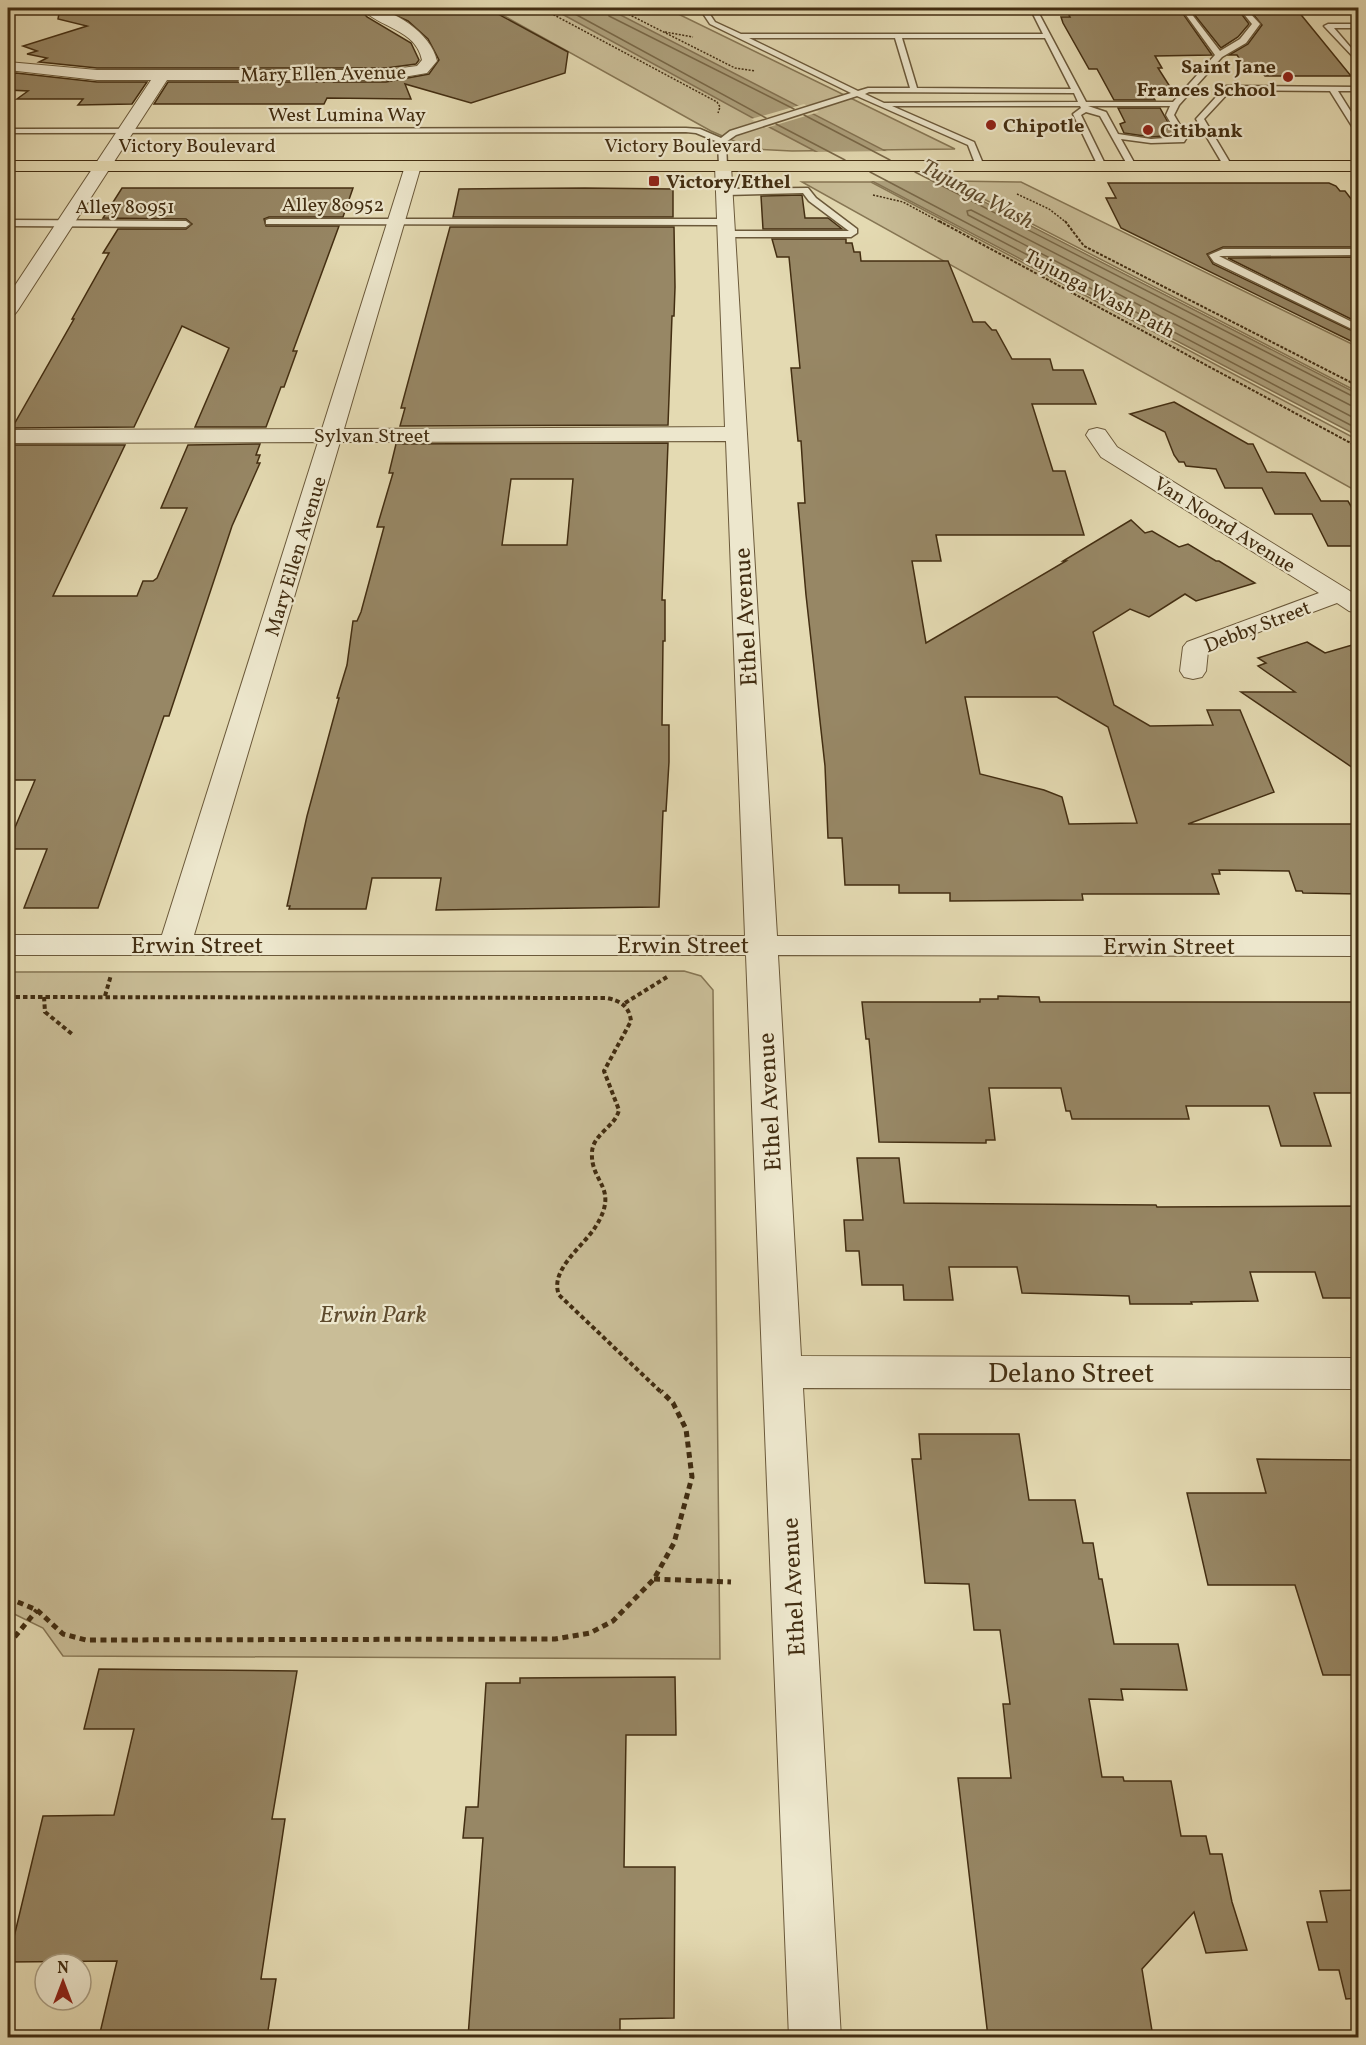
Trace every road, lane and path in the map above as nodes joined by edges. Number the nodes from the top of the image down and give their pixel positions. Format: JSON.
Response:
{"nodes":[{"id":1,"x":368,"y":8,"type":"edge"},
{"id":2,"x":541,"y":8,"type":"edge"},
{"id":3,"x":697,"y":8,"type":"edge"},
{"id":4,"x":1033,"y":8,"type":"edge"},
{"id":5,"x":1184,"y":8,"type":"edge"},
{"id":6,"x":1242,"y":8,"type":"edge"},
{"id":7,"x":1359,"y":26,"type":"edge"},
{"id":8,"x":898,"y":35,"type":"junction"},
{"id":9,"x":739,"y":36,"type":"junction"},
{"id":10,"x":1047,"y":36,"type":"junction"},
{"id":11,"x":1219,"y":55,"type":"junction"},
{"id":12,"x":1359,"y":60,"type":"edge"},
{"id":13,"x":8,"y":66,"type":"edge"},
{"id":14,"x":162,"y":75,"type":"junction"},
{"id":15,"x":1333,"y":89,"type":"junction"},
{"id":16,"x":1359,"y":89,"type":"edge"},
{"id":17,"x":914,"y":90,"type":"junction"},
{"id":18,"x":1076,"y":91,"type":"junction"},
{"id":19,"x":859,"y":94,"type":"junction"},
{"id":20,"x":880,"y":104,"type":"junction"},
{"id":21,"x":1175,"y":104,"type":"junction"},
{"id":22,"x":1084,"y":106,"type":"junction"},
{"id":23,"x":1359,"y":129,"type":"edge"},
{"id":24,"x":8,"y":130,"type":"edge"},
{"id":25,"x":125,"y":130,"type":"junction"},
{"id":26,"x":697,"y":131,"type":"junction"},
{"id":27,"x":1116,"y":136,"type":"junction"},
{"id":28,"x":722,"y":141,"type":"junction"},
{"id":29,"x":8,"y":166,"type":"edge"},
{"id":30,"x":101,"y":166,"type":"junction"},
{"id":31,"x":413,"y":166,"type":"junction"},
{"id":32,"x":723,"y":166,"type":"junction"},
{"id":33,"x":981,"y":166,"type":"junction"},
{"id":34,"x":1102,"y":166,"type":"junction"},
{"id":35,"x":1132,"y":166,"type":"junction"},
{"id":36,"x":1228,"y":166,"type":"junction"},
{"id":37,"x":1357,"y":168,"type":"edge"},
{"id":38,"x":726,"y":192,"type":"junction"},
{"id":39,"x":1012,"y":192,"type":"dead end"},
{"id":40,"x":865,"y":194,"type":"dead end"},
{"id":41,"x":269,"y":222,"type":"dead end"},
{"id":42,"x":396,"y":222,"type":"junction"},
{"id":43,"x":8,"y":224,"type":"edge"},
{"id":44,"x":64,"y":224,"type":"junction"},
{"id":45,"x":186,"y":224,"type":"dead end"},
{"id":46,"x":728,"y":228,"type":"junction"},
{"id":47,"x":1359,"y":252,"type":"edge"},
{"id":48,"x":8,"y":310,"type":"edge"},
{"id":49,"x":1359,"y":329,"type":"edge"},
{"id":50,"x":1359,"y":386,"type":"edge"},
{"id":51,"x":736,"y":434,"type":"junction"},
{"id":52,"x":332,"y":435,"type":"junction"},
{"id":53,"x":1097,"y":435,"type":"dead end"},
{"id":54,"x":8,"y":436,"type":"edge"},
{"id":55,"x":1359,"y":447,"type":"edge"},
{"id":56,"x":1349,"y":600,"type":"edge"},
{"id":57,"x":1193,"y":671,"type":"dead end"},
{"id":58,"x":8,"y":945,"type":"edge"},
{"id":59,"x":175,"y":945,"type":"junction"},
{"id":60,"x":761,"y":945,"type":"junction"},
{"id":61,"x":1359,"y":946,"type":"edge"},
{"id":62,"x":114,"y":968,"type":"dead end"},
{"id":63,"x":670,"y":968,"type":"dead end"},
{"id":64,"x":8,"y":997,"type":"edge"},
{"id":65,"x":44,"y":997,"type":"junction"},
{"id":66,"x":104,"y":997,"type":"junction"},
{"id":67,"x":625,"y":1004,"type":"junction"},
{"id":68,"x":72,"y":1034,"type":"dead end"},
{"id":69,"x":783,"y":1372,"type":"junction"},
{"id":70,"x":1359,"y":1373,"type":"edge"},
{"id":71,"x":654,"y":1579,"type":"junction"},
{"id":72,"x":731,"y":1582,"type":"dead end"},
{"id":73,"x":8,"y":1598,"type":"edge"},
{"id":74,"x":37,"y":1610,"type":"junction"},
{"id":75,"x":8,"y":1645,"type":"edge"},
{"id":76,"x":815,"y":2037,"type":"edge"}],
"edges":[{"from":1,"to":14,"type":"street","name":"Mary Ellen Avenue"},
{"from":2,"to":26,"type":"path"},
{"from":3,"to":9,"type":"lane"},
{"from":4,"to":10,"type":"lane"},
{"from":5,"to":11,"type":"lane"},
{"from":6,"to":11,"type":"lane"},
{"from":7,"to":12,"type":"lane"},
{"from":8,"to":9,"type":"lane"},
{"from":8,"to":10,"type":"lane"},
{"from":8,"to":17,"type":"lane"},
{"from":9,"to":19,"type":"lane"},
{"from":10,"to":18,"type":"lane"},
{"from":11,"to":21,"type":"lane"},
{"from":13,"to":14,"type":"street"},
{"from":14,"to":25,"type":"street"},
{"from":15,"to":16,"type":"lane"},
{"from":15,"to":23,"type":"lane"},
{"from":15,"to":36,"type":"lane"},
{"from":17,"to":18,"type":"lane"},
{"from":17,"to":19,"type":"lane"},
{"from":18,"to":22,"type":"lane"},
{"from":19,"to":20,"type":"lane"},
{"from":19,"to":28,"type":"lane"},
{"from":20,"to":22,"type":"lane"},
{"from":20,"to":33,"type":"lane"},
{"from":21,"to":22,"type":"lane"},
{"from":21,"to":27,"type":"lane"},
{"from":22,"to":27,"type":"lane"},
{"from":22,"to":34,"type":"lane"},
{"from":24,"to":25,"type":"lane","name":"West Lumina Way"},
{"from":25,"to":26,"type":"lane","name":"West Lumina Way"},
{"from":25,"to":30,"type":"street"},
{"from":26,"to":28,"type":"lane","name":"West Lumina Way"},
{"from":27,"to":35,"type":"lane"},
{"from":28,"to":32,"type":"lane"},
{"from":29,"to":30,"type":"main road","name":"Victory Boulevard"},
{"from":30,"to":31,"type":"main road","name":"Victory Boulevard"},
{"from":30,"to":44,"type":"street"},
{"from":31,"to":32,"type":"main road","name":"Victory Boulevard"},
{"from":31,"to":42,"type":"street","name":"Mary Ellen Avenue"},
{"from":32,"to":33,"type":"main road","name":"Victory Boulevard"},
{"from":32,"to":38,"type":"street","name":"Ethel Avenue"},
{"from":33,"to":34,"type":"main road","name":"Victory Boulevard"},
{"from":34,"to":35,"type":"main road","name":"Victory Boulevard"},
{"from":35,"to":36,"type":"main road","name":"Victory Boulevard"},
{"from":36,"to":37,"type":"main road","name":"Victory Boulevard"},
{"from":38,"to":46,"type":"street","name":"Ethel Avenue"},
{"from":38,"to":46,"type":"lane","name":"Alley 80952"},
{"from":39,"to":50,"type":"path","name":"Tujunga Wash Path"},
{"from":40,"to":55,"type":"path","name":"Tujunga Wash Path"},
{"from":41,"to":42,"type":"lane","name":"Alley 80952"},
{"from":42,"to":46,"type":"lane","name":"Alley 80952"},
{"from":42,"to":52,"type":"street","name":"Mary Ellen Avenue"},
{"from":43,"to":44,"type":"lane","name":"Alley 80951"},
{"from":44,"to":45,"type":"lane","name":"Alley 80951"},
{"from":44,"to":48,"type":"street"},
{"from":46,"to":51,"type":"street","name":"Ethel Avenue"},
{"from":47,"to":49,"type":"lane"},
{"from":51,"to":52,"type":"street","name":"Sylvan Street"},
{"from":51,"to":60,"type":"street","name":"Ethel Avenue"},
{"from":52,"to":54,"type":"street","name":"Sylvan Street"},
{"from":52,"to":59,"type":"street","name":"Mary Ellen Avenue"},
{"from":53,"to":56,"type":"street","name":"Van Noord Avenue"},
{"from":56,"to":57,"type":"street","name":"Debby Street"},
{"from":58,"to":59,"type":"street","name":"Erwin Street"},
{"from":59,"to":60,"type":"street","name":"Erwin Street"},
{"from":60,"to":61,"type":"street","name":"Erwin Street"},
{"from":60,"to":69,"type":"street","name":"Ethel Avenue"},
{"from":62,"to":66,"type":"path"},
{"from":63,"to":67,"type":"path"},
{"from":64,"to":65,"type":"path"},
{"from":65,"to":66,"type":"path"},
{"from":65,"to":68,"type":"path"},
{"from":66,"to":67,"type":"path"},
{"from":67,"to":71,"type":"path"},
{"from":69,"to":70,"type":"street","name":"Delano Street"},
{"from":69,"to":76,"type":"street","name":"Ethel Avenue"},
{"from":71,"to":72,"type":"path"},
{"from":71,"to":74,"type":"path"},
{"from":73,"to":74,"type":"path"},
{"from":74,"to":75,"type":"path"}]}
